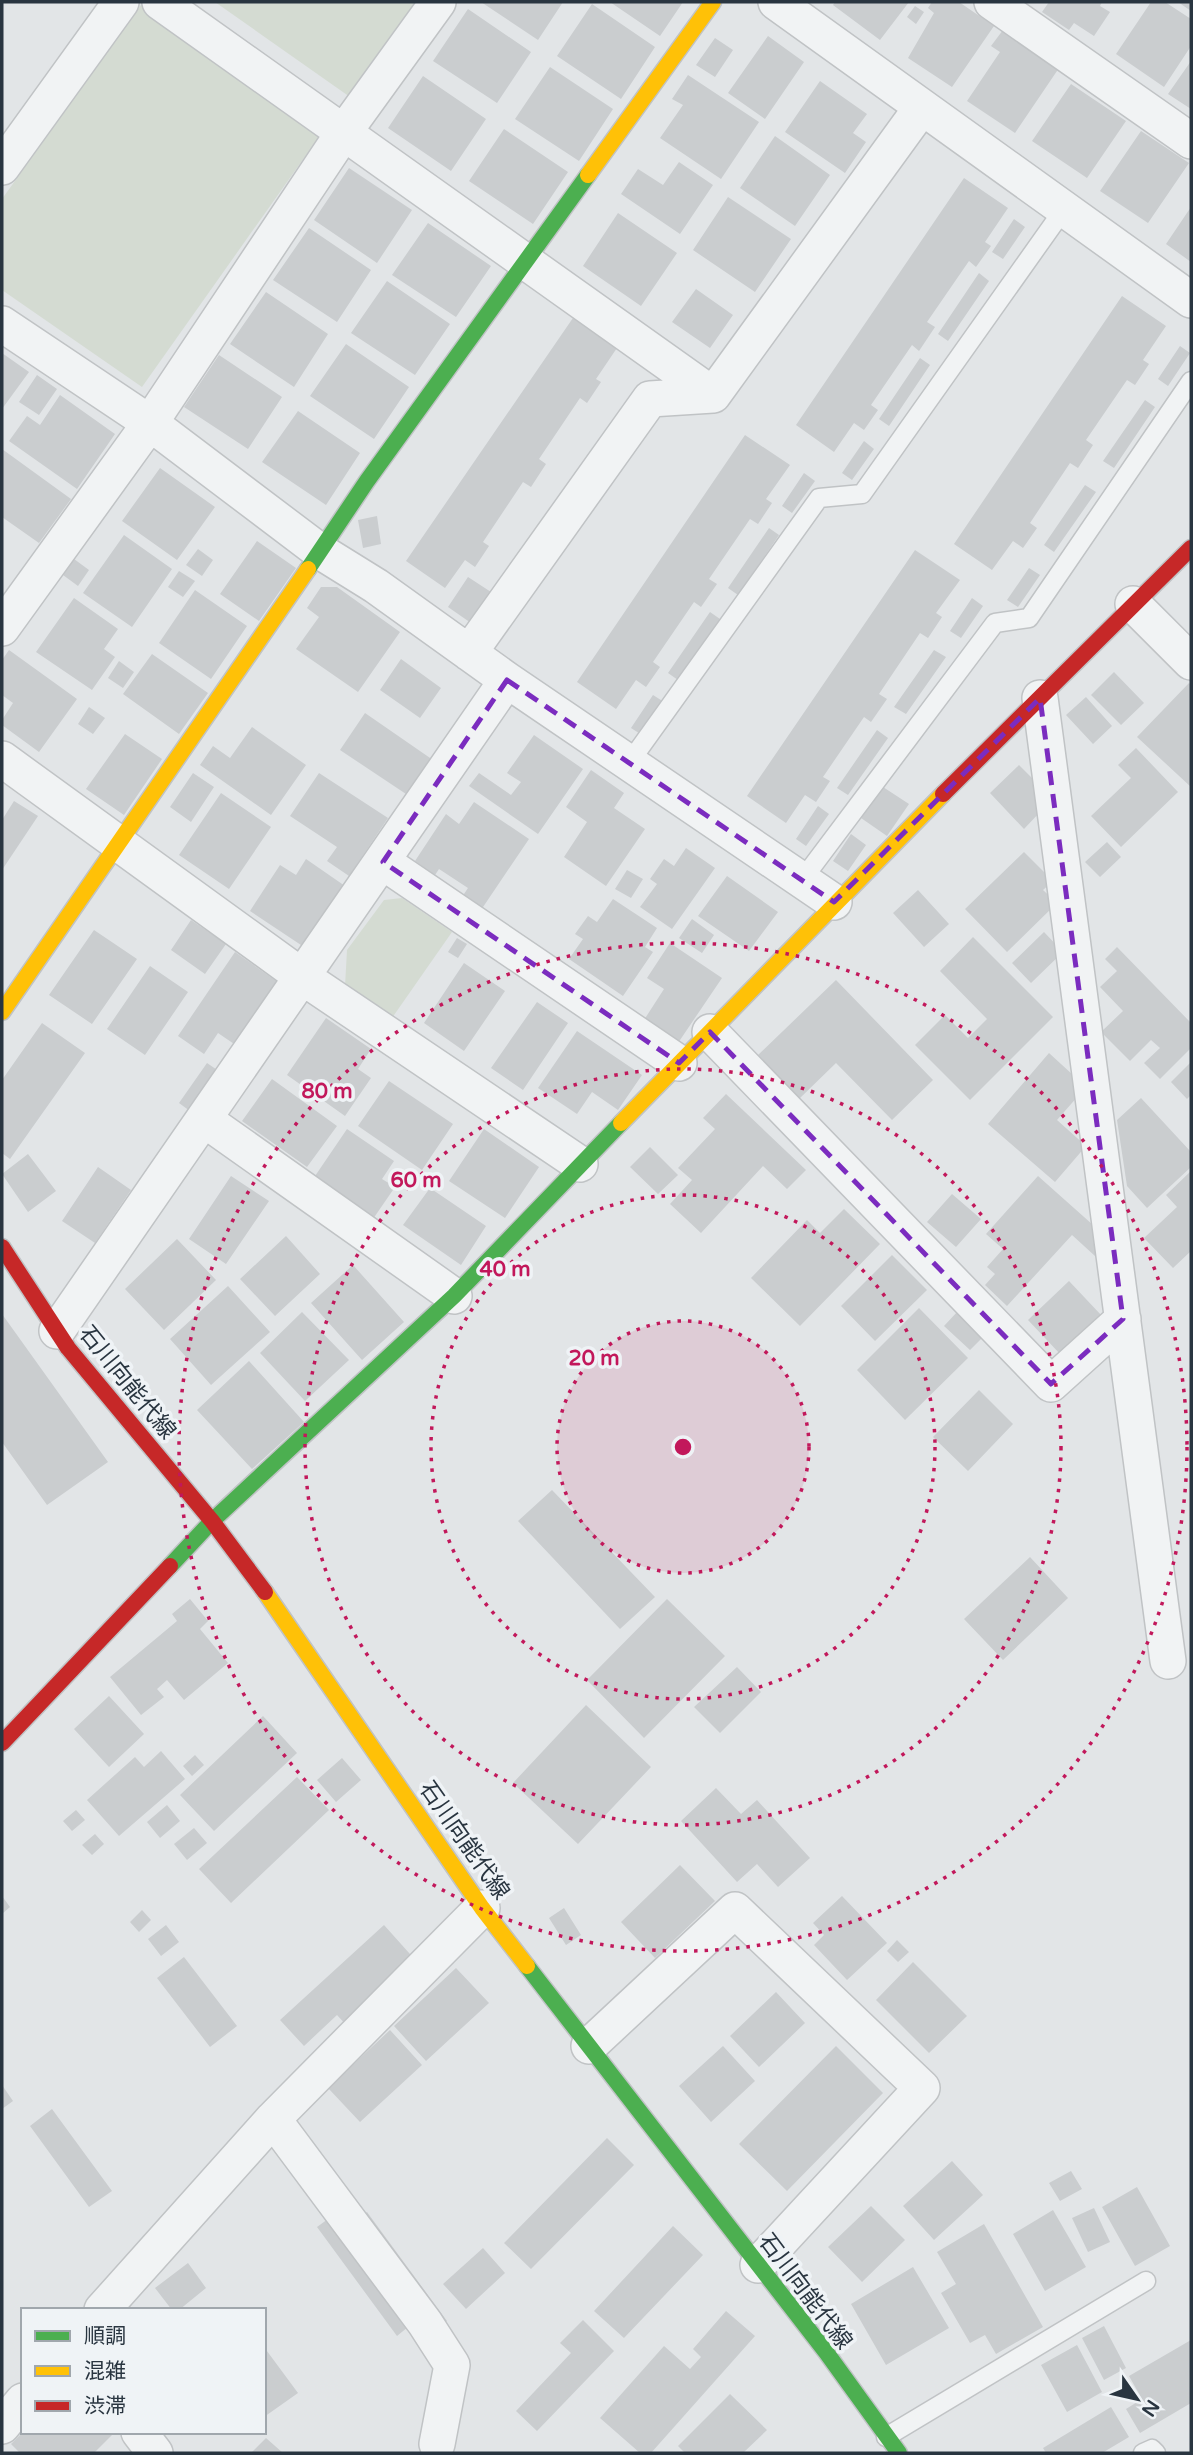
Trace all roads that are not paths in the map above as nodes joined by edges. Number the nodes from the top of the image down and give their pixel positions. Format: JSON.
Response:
{"nodes":[{"id":1,"x":121,"y":2,"type":"edge"},
{"id":2,"x":160,"y":2,"type":"edge"},
{"id":3,"x":438,"y":2,"type":"edge"},
{"id":4,"x":713,"y":2,"type":"edge"},
{"id":5,"x":992,"y":2,"type":"edge"},
{"id":6,"x":782,"y":3,"type":"edge"},
{"id":7,"x":922,"y":107,"type":"junction"},
{"id":8,"x":344,"y":132,"type":"junction"},
{"id":9,"x":1191,"y":141,"type":"edge"},
{"id":10,"x":2,"y":167,"type":"edge"},
{"id":11,"x":1064,"y":209,"type":"junction"},
{"id":12,"x":526,"y":262,"type":"junction"},
{"id":13,"x":1191,"y":300,"type":"edge"},
{"id":14,"x":2,"y":324,"type":"edge"},
{"id":15,"x":1191,"y":381,"type":"edge"},
{"id":16,"x":713,"y":395,"type":"junction"},
{"id":17,"x":150,"y":423,"type":"junction"},
{"id":18,"x":1191,"y":548,"type":"edge"},
{"id":19,"x":318,"y":550,"type":"junction"},
{"id":20,"x":1133,"y":604,"type":"junction"},
{"id":21,"x":2,"y":628,"type":"edge"},
{"id":22,"x":468,"y":653,"type":"junction"},
{"id":23,"x":1191,"y":662,"type":"edge"},
{"id":24,"x":507,"y":680,"type":"junction"},
{"id":25,"x":1040,"y":698,"type":"junction"},
{"id":26,"x":2,"y":759,"type":"edge"},
{"id":27,"x":629,"y":763,"type":"junction"},
{"id":28,"x":118,"y":843,"type":"junction"},
{"id":29,"x":383,"y":862,"type":"junction"},
{"id":30,"x":802,"y":880,"type":"junction"},
{"id":31,"x":834,"y":902,"type":"junction"},
{"id":32,"x":304,"y":978,"type":"junction"},
{"id":33,"x":2,"y":1012,"type":"edge"},
{"id":34,"x":709,"y":1032,"type":"junction"},
{"id":35,"x":679,"y":1063,"type":"junction"},
{"id":36,"x":205,"y":1120,"type":"junction"},
{"id":37,"x":580,"y":1164,"type":"junction"},
{"id":38,"x":2,"y":1247,"type":"edge"},
{"id":39,"x":454,"y":1296,"type":"junction"},
{"id":40,"x":1123,"y":1319,"type":"junction"},
{"id":41,"x":57,"y":1331,"type":"junction"},
{"id":42,"x":212,"y":1521,"type":"junction"},
{"id":43,"x":1168,"y":1661,"type":"dead end"},
{"id":44,"x":2,"y":1742,"type":"edge"},
{"id":45,"x":482,"y":1908,"type":"junction"},
{"id":46,"x":589,"y":2046,"type":"junction"},
{"id":47,"x":273,"y":2119,"type":"junction"},
{"id":48,"x":758,"y":2264,"type":"junction"},
{"id":49,"x":1146,"y":2281,"type":"dead end"},
{"id":50,"x":104,"y":2308,"type":"edge"},
{"id":51,"x":21,"y":2403,"type":"edge"},
{"id":52,"x":2,"y":2426,"type":"edge"},
{"id":53,"x":141,"y":2434,"type":"edge"},
{"id":54,"x":886,"y":2437,"type":"junction"},
{"id":55,"x":437,"y":2444,"type":"dead end"},
{"id":56,"x":155,"y":2453,"type":"edge"},
{"id":57,"x":899,"y":2453,"type":"edge"},
{"id":58,"x":1143,"y":2453,"type":"edge"},
{"id":59,"x":1156,"y":2453,"type":"edge"}],
"edges":[{"from":1,"to":10,"type":"street"},
{"from":2,"to":8,"type":"street"},
{"from":3,"to":8,"type":"street"},
{"from":4,"to":12,"type":"street"},
{"from":5,"to":9,"type":"street"},
{"from":6,"to":7,"type":"street"},
{"from":7,"to":11,"type":"street"},
{"from":7,"to":16,"type":"street"},
{"from":8,"to":12,"type":"street"},
{"from":8,"to":17,"type":"street"},
{"from":11,"to":13,"type":"street"},
{"from":11,"to":27,"type":"lane"},
{"from":12,"to":16,"type":"street"},
{"from":12,"to":19,"type":"street"},
{"from":14,"to":17,"type":"street"},
{"from":15,"to":30,"type":"lane"},
{"from":16,"to":22,"type":"street"},
{"from":17,"to":19,"type":"street"},
{"from":17,"to":21,"type":"street"},
{"from":18,"to":20,"type":"street"},
{"from":19,"to":22,"type":"street"},
{"from":19,"to":28,"type":"street"},
{"from":20,"to":23,"type":"street"},
{"from":20,"to":25,"type":"street"},
{"from":22,"to":24,"type":"street"},
{"from":24,"to":27,"type":"street"},
{"from":24,"to":29,"type":"street"},
{"from":25,"to":31,"type":"street"},
{"from":25,"to":40,"type":"street"},
{"from":26,"to":28,"type":"street"},
{"from":27,"to":30,"type":"street"},
{"from":28,"to":32,"type":"street"},
{"from":28,"to":33,"type":"street"},
{"from":29,"to":32,"type":"street"},
{"from":29,"to":35,"type":"street"},
{"from":30,"to":31,"type":"street"},
{"from":31,"to":34,"type":"street"},
{"from":32,"to":36,"type":"street"},
{"from":32,"to":37,"type":"street"},
{"from":34,"to":35,"type":"street"},
{"from":34,"to":40,"type":"street"},
{"from":35,"to":37,"type":"street"},
{"from":36,"to":39,"type":"street"},
{"from":36,"to":41,"type":"street"},
{"from":37,"to":39,"type":"street"},
{"from":38,"to":41,"type":"street","name":"石川向能代線"},
{"from":39,"to":42,"type":"street"},
{"from":40,"to":43,"type":"street"},
{"from":41,"to":42,"type":"street","name":"石川向能代線"},
{"from":42,"to":44,"type":"street"},
{"from":42,"to":45,"type":"street","name":"石川向能代線"},
{"from":45,"to":46,"type":"street","name":"石川向能代線"},
{"from":45,"to":47,"type":"street"},
{"from":46,"to":48,"type":"street","name":"石川向能代線"},
{"from":46,"to":48,"type":"street"},
{"from":47,"to":50,"type":"street"},
{"from":47,"to":55,"type":"street"},
{"from":48,"to":54,"type":"street","name":"石川向能代線"},
{"from":49,"to":54,"type":"lane"},
{"from":51,"to":52,"type":"street"},
{"from":53,"to":56,"type":"street"},
{"from":54,"to":57,"type":"street","name":"石川向能代線"},
{"from":58,"to":59,"type":"lane"}]}
